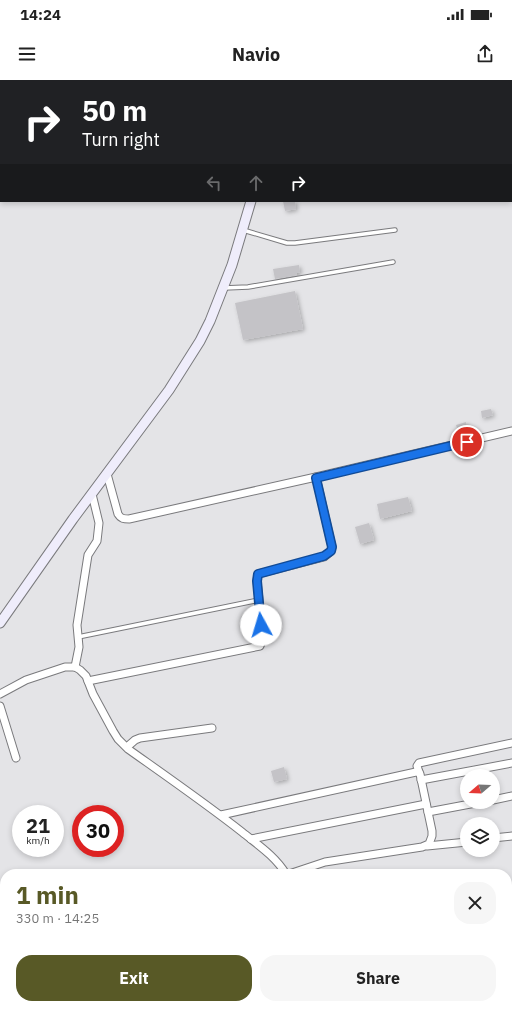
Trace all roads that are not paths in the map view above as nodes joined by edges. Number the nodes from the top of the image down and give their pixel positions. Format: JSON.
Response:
{"nodes":[{"id":1,"x":251,"y":202,"type":"edge"},
{"id":2,"x":242,"y":230,"type":"junction"},
{"id":3,"x":395,"y":230,"type":"dead end"},
{"id":4,"x":393,"y":262,"type":"dead end"},
{"id":5,"x":223,"y":288,"type":"junction"},
{"id":6,"x":512,"y":431,"type":"edge"},
{"id":7,"x":107,"y":474,"type":"junction"},
{"id":8,"x":316,"y":478,"type":"junction"},
{"id":9,"x":92,"y":494,"type":"junction"},
{"id":10,"x":259,"y":600,"type":"junction"},
{"id":11,"x":0,"y":623,"type":"edge"},
{"id":12,"x":78,"y":637,"type":"junction"},
{"id":13,"x":75,"y":667,"type":"junction"},
{"id":14,"x":88,"y":681,"type":"junction"},
{"id":15,"x":0,"y":694,"type":"edge"},
{"id":16,"x":0,"y":706,"type":"edge"},
{"id":17,"x":212,"y":728,"type":"dead end"},
{"id":18,"x":512,"y":743,"type":"edge"},
{"id":19,"x":127,"y":747,"type":"junction"},
{"id":20,"x":16,"y":758,"type":"dead end"},
{"id":21,"x":512,"y":763,"type":"edge"},
{"id":22,"x":419,"y":772,"type":"junction"},
{"id":23,"x":421,"y":780,"type":"junction"},
{"id":24,"x":512,"y":796,"type":"edge"},
{"id":25,"x":500,"y":799,"type":"edge"},
{"id":26,"x":426,"y":804,"type":"junction"},
{"id":27,"x":460,"y":806,"type":"edge"},
{"id":28,"x":428,"y":812,"type":"junction"},
{"id":29,"x":221,"y":815,"type":"junction"},
{"id":30,"x":512,"y":836,"type":"edge"},
{"id":31,"x":500,"y":837,"type":"edge"},
{"id":32,"x":251,"y":839,"type":"junction"},
{"id":33,"x":460,"y":843,"type":"edge"},
{"id":34,"x":427,"y":846,"type":"junction"},
{"id":35,"x":284,"y":869,"type":"edge"},
{"id":36,"x":303,"y":869,"type":"edge"}],
"edges":[{"from":1,"to":2,"type":"street"},
{"from":2,"to":3,"type":"lane"},
{"from":2,"to":5,"type":"street"},
{"from":4,"to":5,"type":"lane"},
{"from":5,"to":7,"type":"street"},
{"from":6,"to":8,"type":"street"},
{"from":7,"to":8,"type":"street"},
{"from":7,"to":9,"type":"street"},
{"from":8,"to":10,"type":"street"},
{"from":9,"to":11,"type":"street"},
{"from":9,"to":12,"type":"street"},
{"from":10,"to":12,"type":"lane"},
{"from":10,"to":14,"type":"street"},
{"from":12,"to":13,"type":"street"},
{"from":13,"to":14,"type":"street"},
{"from":13,"to":15,"type":"street"},
{"from":14,"to":19,"type":"street"},
{"from":16,"to":20,"type":"street"},
{"from":17,"to":19,"type":"street"},
{"from":18,"to":22,"type":"street"},
{"from":19,"to":29,"type":"street"},
{"from":21,"to":23,"type":"street"},
{"from":22,"to":23,"type":"street"},
{"from":22,"to":29,"type":"street"},
{"from":23,"to":26,"type":"street"},
{"from":24,"to":25,"type":"street"},
{"from":26,"to":28,"type":"street"},
{"from":26,"to":32,"type":"street"},
{"from":27,"to":28,"type":"street"},
{"from":28,"to":34,"type":"street"},
{"from":29,"to":32,"type":"street"},
{"from":30,"to":31,"type":"street"},
{"from":32,"to":35,"type":"street"},
{"from":33,"to":34,"type":"street"},
{"from":34,"to":36,"type":"street"}]}
